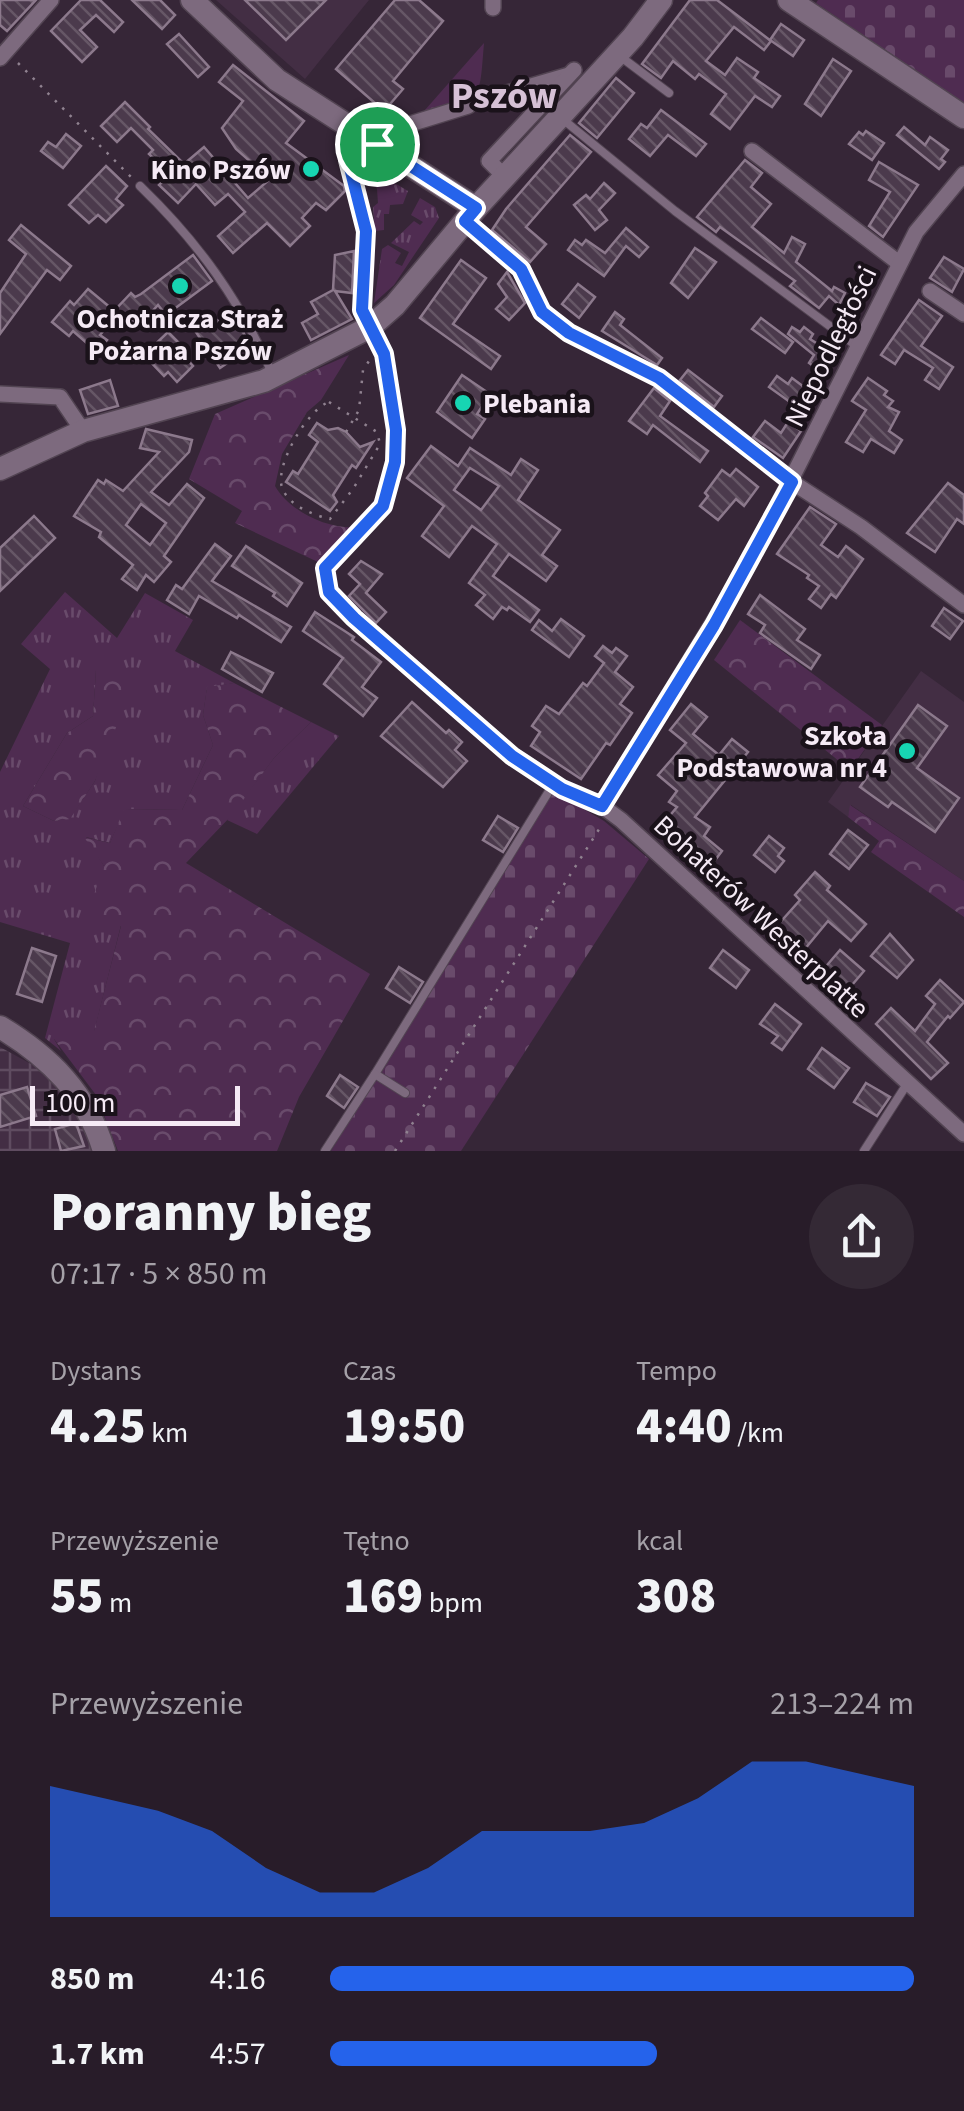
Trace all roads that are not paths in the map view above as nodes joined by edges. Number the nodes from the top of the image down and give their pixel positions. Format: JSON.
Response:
{"nodes":[{"id":1,"x":51,"y":0,"type":"edge"},
{"id":2,"x":192,"y":0,"type":"edge"},
{"id":3,"x":662,"y":0,"type":"edge"},
{"id":4,"x":788,"y":0,"type":"edge"},
{"id":5,"x":3,"y":54,"type":"edge"},
{"id":6,"x":618,"y":54,"type":"junction"},
{"id":7,"x":668,"y":93,"type":"dead end"},
{"id":8,"x":504,"y":94,"type":"dead end"},
{"id":9,"x":468,"y":106,"type":"dead end"},
{"id":10,"x":560,"y":117,"type":"junction"},
{"id":11,"x":964,"y":117,"type":"edge"},
{"id":12,"x":394,"y":128,"type":"dead end"},
{"id":13,"x":372,"y":141,"type":"junction"},
{"id":14,"x":752,"y":151,"type":"dead end"},
{"id":15,"x":491,"y":163,"type":"dead end"},
{"id":16,"x":964,"y":174,"type":"edge"},
{"id":17,"x":140,"y":186,"type":"road end"},
{"id":18,"x":471,"y":215,"type":"junction"},
{"id":19,"x":899,"y":263,"type":"junction"},
{"id":20,"x":930,"y":291,"type":"dead end"},
{"id":21,"x":964,"y":314,"type":"edge"},
{"id":22,"x":370,"y":327,"type":"junction"},
{"id":23,"x":858,"y":346,"type":"junction"},
{"id":24,"x":274,"y":377,"type":"junction"},
{"id":25,"x":0,"y":394,"type":"edge"},
{"id":26,"x":83,"y":431,"type":"junction"},
{"id":27,"x":0,"y":469,"type":"edge"},
{"id":28,"x":792,"y":482,"type":"junction"},
{"id":29,"x":964,"y":604,"type":"edge"},
{"id":30,"x":554,"y":783,"type":"junction"},
{"id":31,"x":603,"y":814,"type":"junction"},
{"id":32,"x":0,"y":1027,"type":"edge"},
{"id":33,"x":375,"y":1074,"type":"junction"},
{"id":34,"x":908,"y":1084,"type":"junction"},
{"id":35,"x":405,"y":1093,"type":"dead end"},
{"id":36,"x":964,"y":1134,"type":"edge"},
{"id":37,"x":104,"y":1151,"type":"edge"},
{"id":38,"x":325,"y":1151,"type":"edge"},
{"id":39,"x":864,"y":1151,"type":"edge"}],
"edges":[{"from":1,"to":5,"type":"street"},
{"from":2,"to":13,"type":"main road"},
{"from":3,"to":6,"type":"main road"},
{"from":4,"to":11,"type":"main road"},
{"from":6,"to":7,"type":"lane"},
{"from":6,"to":10,"type":"main road"},
{"from":8,"to":15,"type":"street"},
{"from":9,"to":12,"type":"street"},
{"from":10,"to":18,"type":"main road"},
{"from":10,"to":23,"type":"lane"},
{"from":13,"to":18,"type":"main road"},
{"from":13,"to":22,"type":"street","name":"Bohaterów Westerplatte"},
{"from":14,"to":19,"type":"street"},
{"from":16,"to":19,"type":"street","name":"Niepodległości"},
{"from":17,"to":24,"type":"lane"},
{"from":18,"to":22,"type":"main road"},
{"from":18,"to":28,"type":"street"},
{"from":19,"to":23,"type":"street","name":"Niepodległości"},
{"from":20,"to":21,"type":"street"},
{"from":22,"to":24,"type":"main road"},
{"from":22,"to":30,"type":"street","name":"Bohaterów Westerplatte"},
{"from":23,"to":28,"type":"street","name":"Niepodległości"},
{"from":24,"to":26,"type":"main road"},
{"from":25,"to":26,"type":"street"},
{"from":26,"to":27,"type":"main road"},
{"from":28,"to":29,"type":"street"},
{"from":28,"to":31,"type":"street","name":"Niepodległości"},
{"from":30,"to":31,"type":"street","name":"Bohaterów Westerplatte"},
{"from":30,"to":33,"type":"lane"},
{"from":31,"to":34,"type":"street","name":"Bohaterów Westerplatte"},
{"from":32,"to":37,"type":"main road"},
{"from":33,"to":35,"type":"lane"},
{"from":33,"to":38,"type":"lane"},
{"from":34,"to":36,"type":"street","name":"Bohaterów Westerplatte"},
{"from":34,"to":39,"type":"lane"}]}
